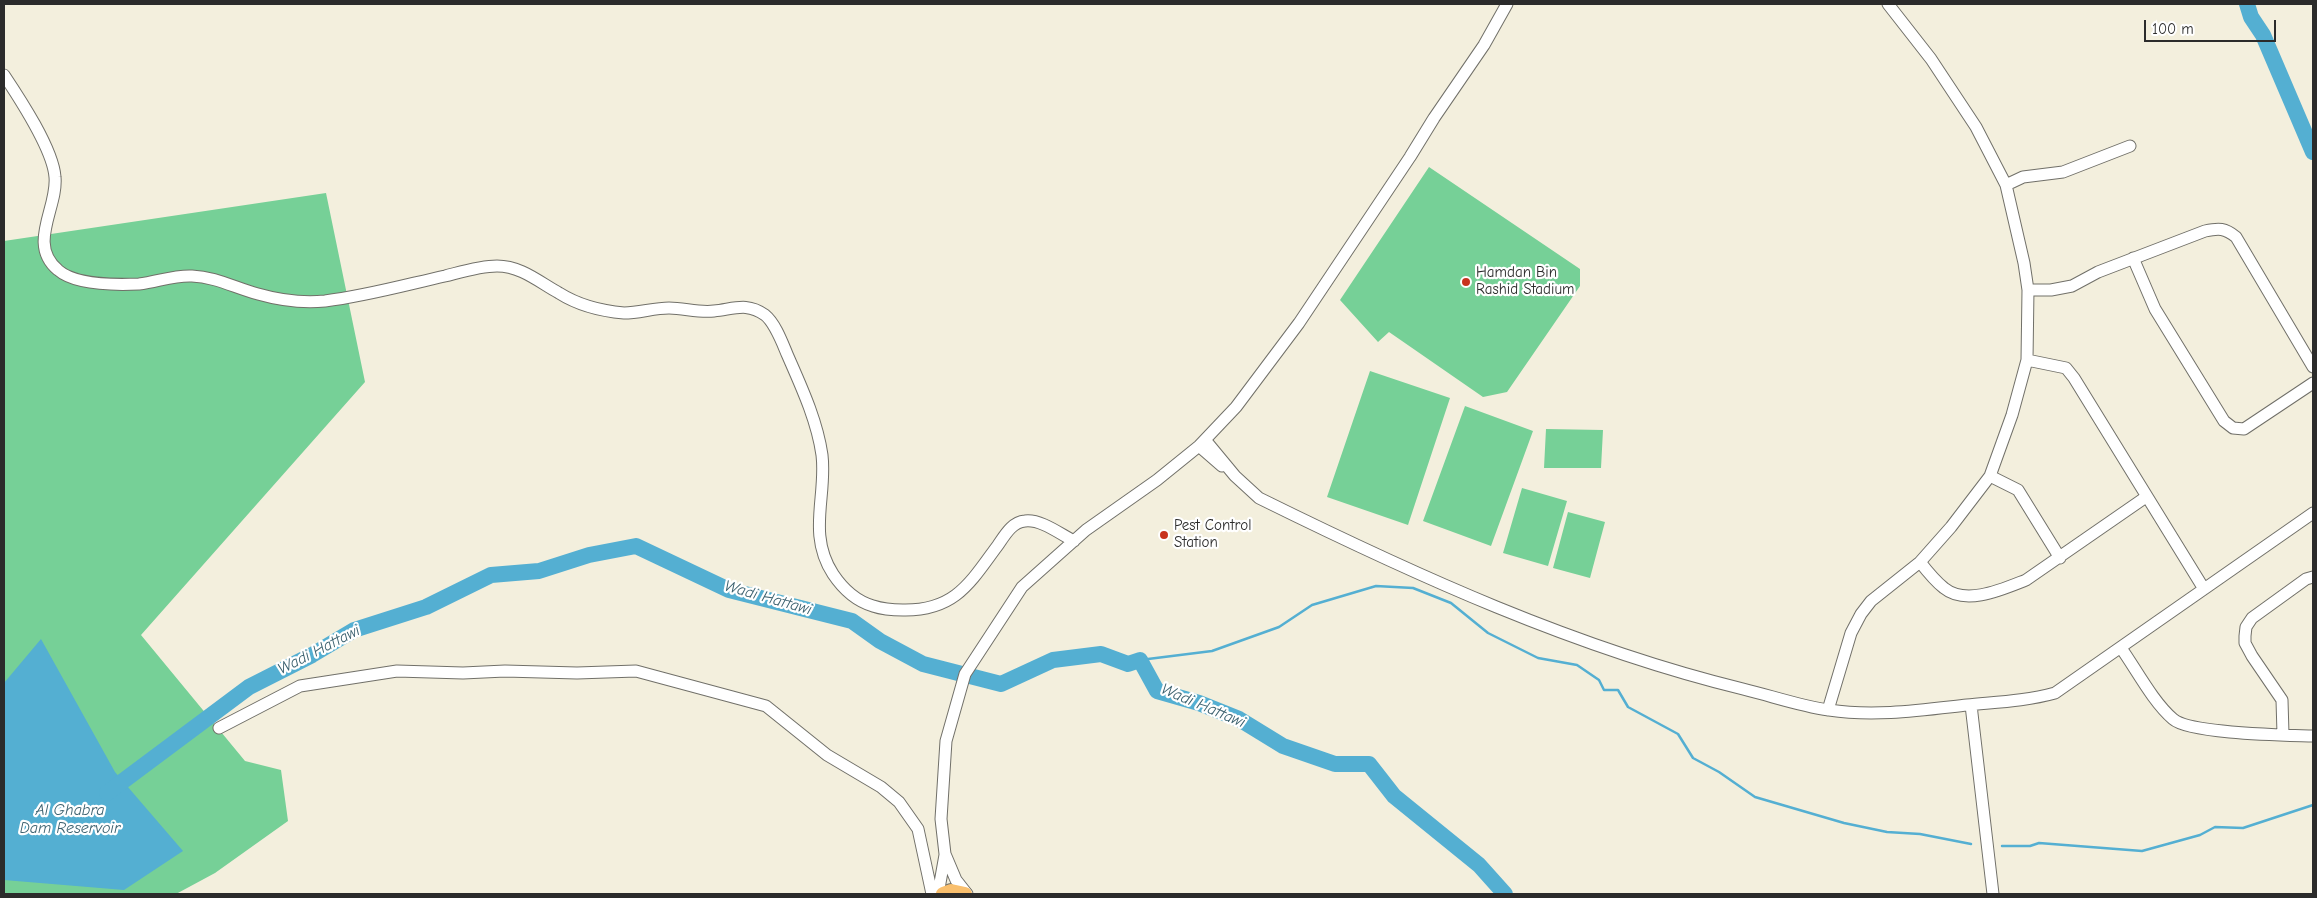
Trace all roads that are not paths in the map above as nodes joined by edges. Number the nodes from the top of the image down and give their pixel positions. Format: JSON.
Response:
{"nodes":[{"id":1,"x":1506,"y":4,"type":"edge"},
{"id":2,"x":1888,"y":4,"type":"edge"},
{"id":3,"x":4,"y":75,"type":"edge"},
{"id":4,"x":2130,"y":146,"type":"dead end"},
{"id":5,"x":2006,"y":185,"type":"junction"},
{"id":6,"x":2133,"y":258,"type":"junction"},
{"id":7,"x":2028,"y":290,"type":"junction"},
{"id":8,"x":2027,"y":360,"type":"junction"},
{"id":9,"x":2313,"y":367,"type":"edge"},
{"id":10,"x":2313,"y":383,"type":"edge"},
{"id":11,"x":1203,"y":443,"type":"junction"},
{"id":12,"x":1990,"y":476,"type":"junction"},
{"id":13,"x":2146,"y":497,"type":"junction"},
{"id":14,"x":2313,"y":513,"type":"edge"},
{"id":15,"x":1074,"y":541,"type":"junction"},
{"id":16,"x":2060,"y":558,"type":"junction"},
{"id":17,"x":1920,"y":562,"type":"junction"},
{"id":18,"x":2313,"y":577,"type":"edge"},
{"id":19,"x":2204,"y":589,"type":"junction"},
{"id":20,"x":2121,"y":648,"type":"junction"},
{"id":21,"x":1972,"y":704,"type":"junction"},
{"id":22,"x":1828,"y":710,"type":"junction"},
{"id":23,"x":219,"y":728,"type":"dead end"},
{"id":24,"x":2283,"y":734,"type":"junction"},
{"id":25,"x":2313,"y":736,"type":"edge"},
{"id":26,"x":945,"y":854,"type":"junction"},
{"id":27,"x":932,"y":894,"type":"edge"},
{"id":28,"x":938,"y":894,"type":"edge"},
{"id":29,"x":942,"y":894,"type":"edge"},
{"id":30,"x":966,"y":894,"type":"edge"},
{"id":31,"x":1993,"y":894,"type":"edge"}],
"edges":[{"from":1,"to":11,"type":"street"},
{"from":2,"to":5,"type":"street"},
{"from":3,"to":15,"type":"street"},
{"from":4,"to":5,"type":"street"},
{"from":5,"to":7,"type":"street"},
{"from":6,"to":7,"type":"street"},
{"from":6,"to":9,"type":"street"},
{"from":6,"to":10,"type":"street"},
{"from":7,"to":8,"type":"street"},
{"from":8,"to":12,"type":"street"},
{"from":8,"to":13,"type":"street"},
{"from":11,"to":15,"type":"street"},
{"from":11,"to":22,"type":"street"},
{"from":12,"to":16,"type":"street"},
{"from":12,"to":17,"type":"street"},
{"from":13,"to":16,"type":"street"},
{"from":13,"to":19,"type":"street"},
{"from":14,"to":19,"type":"street"},
{"from":15,"to":26,"type":"street"},
{"from":16,"to":17,"type":"street"},
{"from":17,"to":22,"type":"street"},
{"from":18,"to":24,"type":"street"},
{"from":19,"to":20,"type":"street"},
{"from":20,"to":21,"type":"street"},
{"from":20,"to":24,"type":"street"},
{"from":21,"to":22,"type":"street"},
{"from":21,"to":31,"type":"street"},
{"from":23,"to":27,"type":"street"},
{"from":24,"to":25,"type":"street"},
{"from":26,"to":28,"type":"street"},
{"from":26,"to":30,"type":"street"},
{"from":29,"to":30,"type":"main road"}]}
